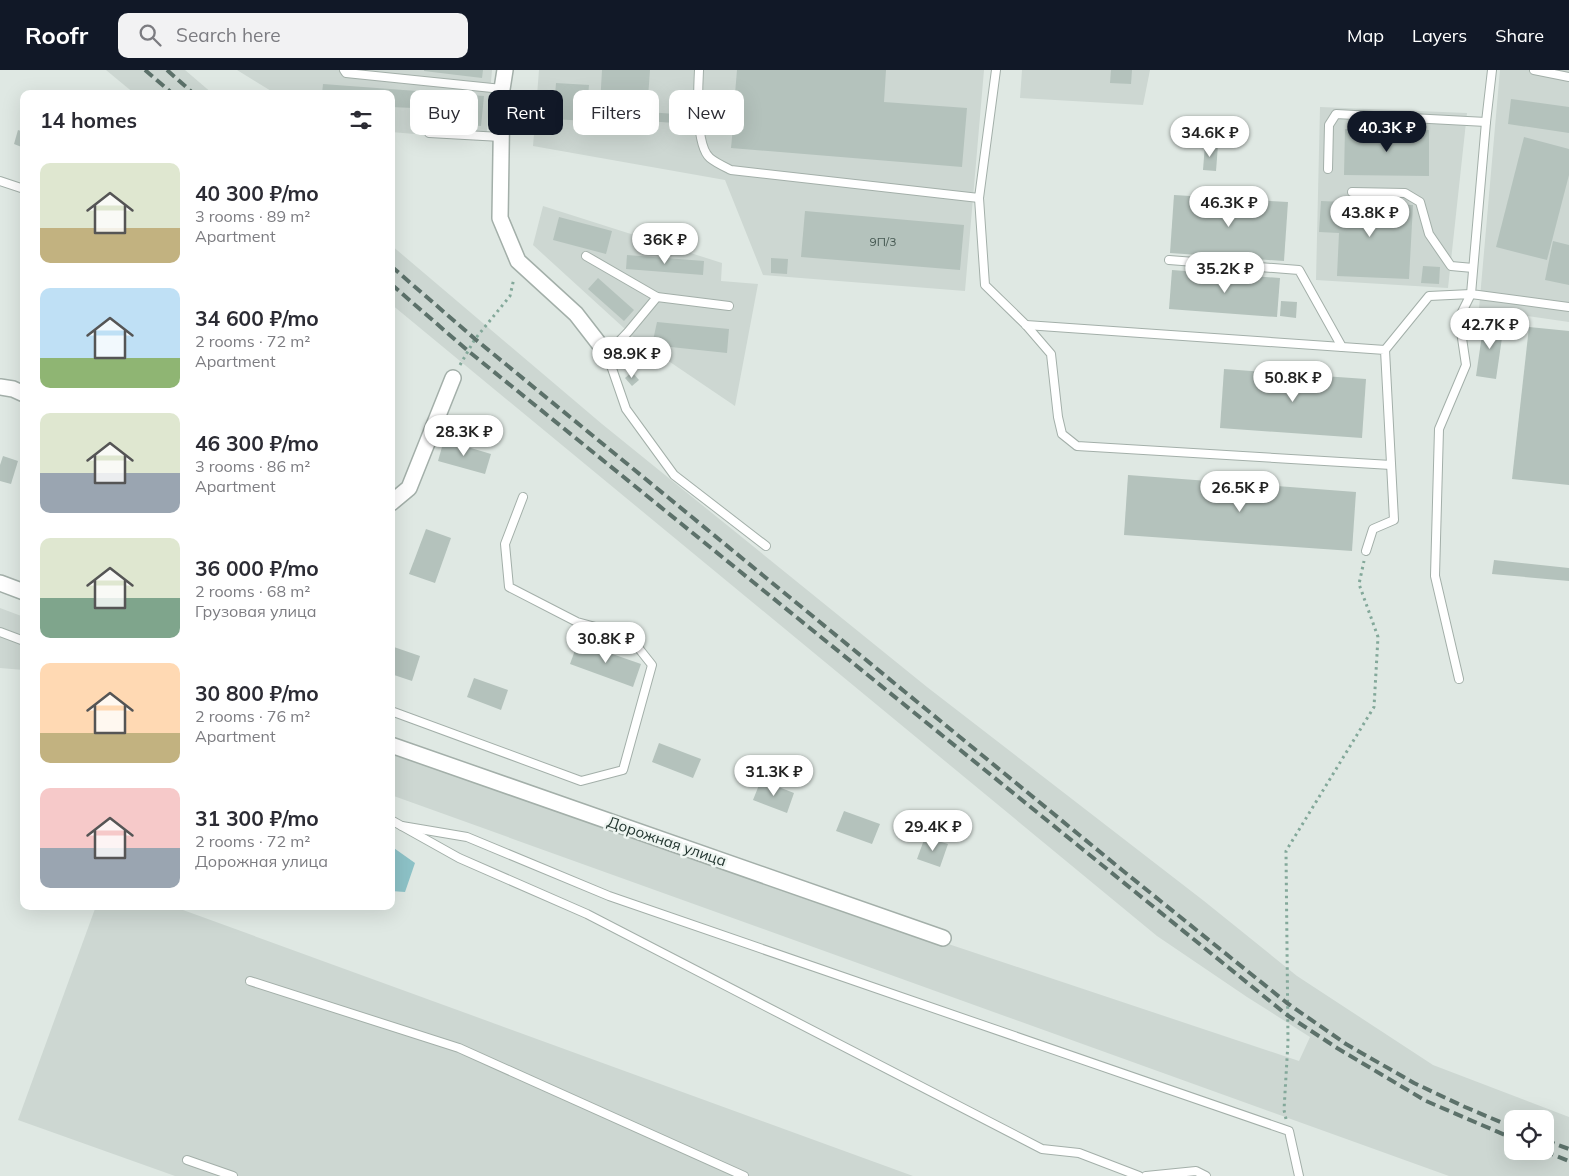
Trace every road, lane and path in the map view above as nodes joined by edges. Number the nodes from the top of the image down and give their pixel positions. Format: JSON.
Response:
{"nodes":[{"id":1,"x":344,"y":70,"type":"edge"},
{"id":2,"x":505,"y":70,"type":"edge"},
{"id":3,"x":699,"y":70,"type":"edge"},
{"id":4,"x":996,"y":70,"type":"edge"},
{"id":5,"x":1492,"y":70,"type":"edge"},
{"id":6,"x":1534,"y":70,"type":"edge"},
{"id":7,"x":1569,"y":77,"type":"edge"},
{"id":8,"x":502,"y":89,"type":"junction"},
{"id":9,"x":1486,"y":122,"type":"junction"},
{"id":10,"x":465,"y":135,"type":"edge"},
{"id":11,"x":501,"y":137,"type":"junction"},
{"id":12,"x":1328,"y":169,"type":"dead end"},
{"id":13,"x":0,"y":181,"type":"edge"},
{"id":14,"x":20,"y":188,"type":"edge"},
{"id":15,"x":1352,"y":192,"type":"dead end"},
{"id":16,"x":979,"y":198,"type":"junction"},
{"id":17,"x":586,"y":256,"type":"dead end"},
{"id":18,"x":1169,"y":260,"type":"dead end"},
{"id":19,"x":518,"y":261,"type":"junction"},
{"id":20,"x":1473,"y":268,"type":"junction"},
{"id":21,"x":1471,"y":294,"type":"junction"},
{"id":22,"x":657,"y":297,"type":"junction"},
{"id":23,"x":730,"y":306,"type":"dead end"},
{"id":24,"x":1569,"y":307,"type":"edge"},
{"id":25,"x":1026,"y":325,"type":"junction"},
{"id":26,"x":1342,"y":347,"type":"junction"},
{"id":27,"x":1385,"y":350,"type":"junction"},
{"id":28,"x":607,"y":354,"type":"junction"},
{"id":29,"x":453,"y":378,"type":"joint"},
{"id":30,"x":0,"y":387,"type":"edge"},
{"id":31,"x":20,"y":392,"type":"edge"},
{"id":32,"x":1391,"y":465,"type":"junction"},
{"id":33,"x":523,"y":497,"type":"dead end"},
{"id":34,"x":395,"y":500,"type":"edge"},
{"id":35,"x":766,"y":546,"type":"dead end"},
{"id":36,"x":1366,"y":551,"type":"joint"},
{"id":37,"x":0,"y":583,"type":"edge"},
{"id":38,"x":20,"y":590,"type":"edge"},
{"id":39,"x":0,"y":632,"type":"edge"},
{"id":40,"x":20,"y":640,"type":"edge"},
{"id":41,"x":1459,"y":679,"type":"dead end"},
{"id":42,"x":395,"y":711,"type":"edge"},
{"id":43,"x":395,"y":746,"type":"edge"},
{"id":44,"x":395,"y":822,"type":"edge"},
{"id":45,"x":402,"y":826,"type":"junction"},
{"id":46,"x":943,"y":938,"type":"dead end"},
{"id":47,"x":250,"y":981,"type":"dead end"},
{"id":48,"x":1289,"y":1131,"type":"junction"},
{"id":49,"x":187,"y":1160,"type":"dead end"},
{"id":50,"x":234,"y":1176,"type":"edge"},
{"id":51,"x":744,"y":1176,"type":"edge"},
{"id":52,"x":1139,"y":1176,"type":"edge"},
{"id":53,"x":1146,"y":1176,"type":"edge"},
{"id":54,"x":1206,"y":1176,"type":"edge"},
{"id":55,"x":1299,"y":1176,"type":"edge"}],
"edges":[{"from":1,"to":8,"type":"lane"},
{"from":2,"to":8,"type":"street"},
{"from":3,"to":16,"type":"lane"},
{"from":4,"to":16,"type":"lane"},
{"from":5,"to":9,"type":"lane"},
{"from":6,"to":7,"type":"lane"},
{"from":8,"to":11,"type":"street"},
{"from":9,"to":12,"type":"lane"},
{"from":9,"to":20,"type":"lane"},
{"from":10,"to":11,"type":"lane"},
{"from":11,"to":19,"type":"street"},
{"from":13,"to":14,"type":"lane"},
{"from":15,"to":20,"type":"lane"},
{"from":16,"to":25,"type":"lane"},
{"from":17,"to":22,"type":"lane"},
{"from":18,"to":26,"type":"lane"},
{"from":19,"to":28,"type":"street"},
{"from":19,"to":29,"type":"path"},
{"from":20,"to":21,"type":"lane"},
{"from":21,"to":24,"type":"lane"},
{"from":21,"to":27,"type":"lane"},
{"from":21,"to":41,"type":"lane"},
{"from":22,"to":23,"type":"lane"},
{"from":22,"to":28,"type":"lane"},
{"from":25,"to":26,"type":"lane"},
{"from":25,"to":32,"type":"lane"},
{"from":26,"to":27,"type":"lane"},
{"from":27,"to":32,"type":"lane"},
{"from":28,"to":35,"type":"lane"},
{"from":29,"to":34,"type":"street"},
{"from":30,"to":31,"type":"street"},
{"from":32,"to":36,"type":"lane"},
{"from":33,"to":42,"type":"lane"},
{"from":36,"to":48,"type":"path"},
{"from":37,"to":38,"type":"street"},
{"from":39,"to":40,"type":"lane"},
{"from":43,"to":46,"type":"street","name":"Дорожная улица"},
{"from":44,"to":45,"type":"lane"},
{"from":45,"to":48,"type":"lane"},
{"from":45,"to":52,"type":"lane"},
{"from":47,"to":51,"type":"lane"},
{"from":48,"to":55,"type":"lane"},
{"from":49,"to":50,"type":"lane"},
{"from":53,"to":54,"type":"lane"}]}
